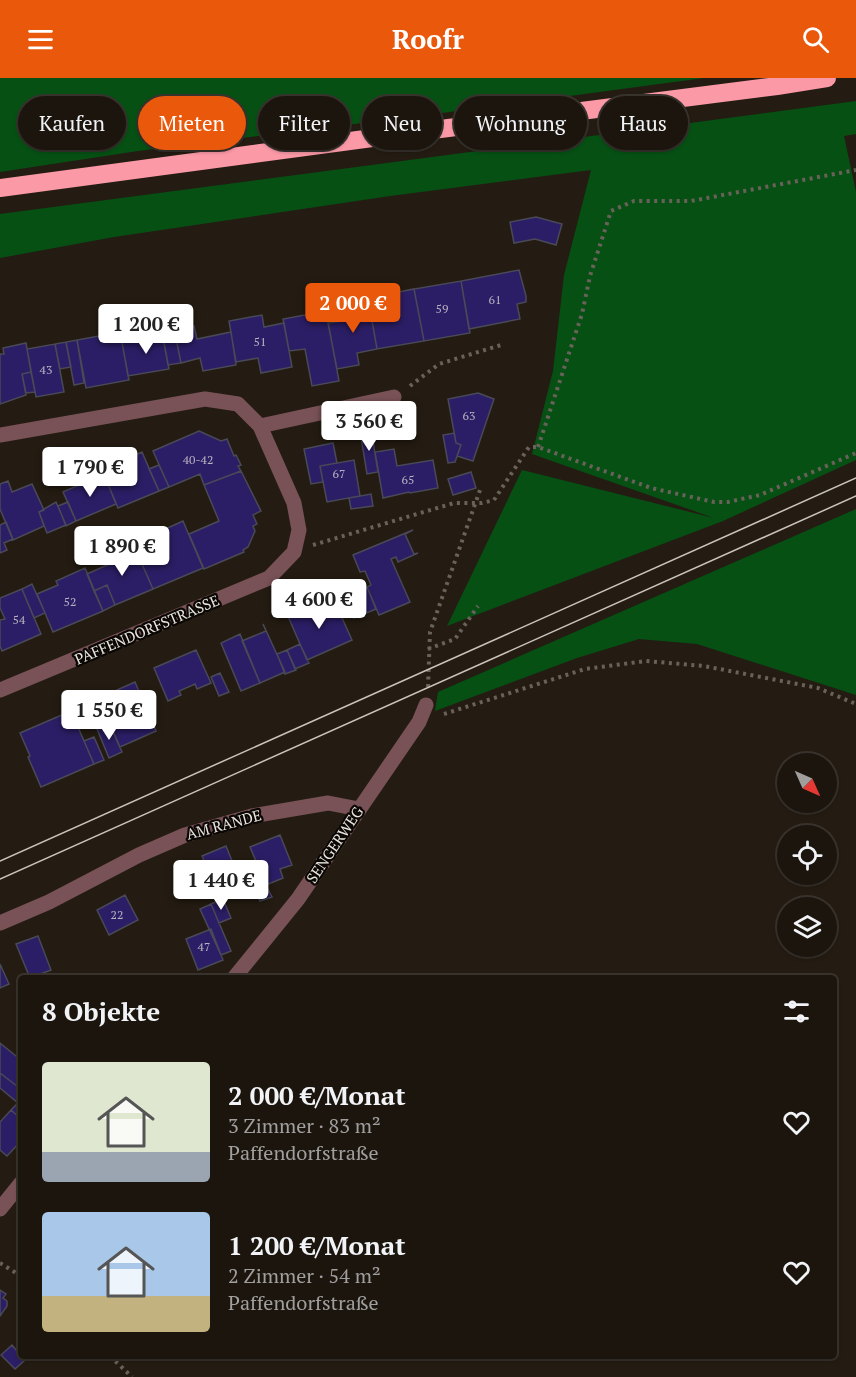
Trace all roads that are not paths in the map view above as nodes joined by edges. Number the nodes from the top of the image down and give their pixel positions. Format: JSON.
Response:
{"nodes":[{"id":1,"x":826,"y":78,"type":"edge"},
{"id":2,"x":0,"y":188,"type":"edge"},
{"id":3,"x":394,"y":397,"type":"road end"},
{"id":4,"x":260,"y":426,"type":"junction"},
{"id":5,"x":0,"y":435,"type":"edge"},
{"id":6,"x":0,"y":690,"type":"edge"},
{"id":7,"x":426,"y":705,"type":"road end"},
{"id":8,"x":358,"y":808,"type":"junction"},
{"id":9,"x":0,"y":923,"type":"edge"},
{"id":10,"x":236,"y":975,"type":"edge"},
{"id":11,"x":18,"y":1187,"type":"edge"},
{"id":12,"x":0,"y":1209,"type":"edge"}],
"edges":[{"from":1,"to":2,"type":"highway"},
{"from":3,"to":4,"type":"street"},
{"from":4,"to":5,"type":"street"},
{"from":4,"to":6,"type":"street","name":"PAFFENDORFSTRASSE"},
{"from":7,"to":8,"type":"street","name":"SENGERWEG"},
{"from":8,"to":9,"type":"street","name":"AM RANDE"},
{"from":8,"to":10,"type":"street","name":"SENGERWEG"},
{"from":11,"to":12,"type":"street"}]}
